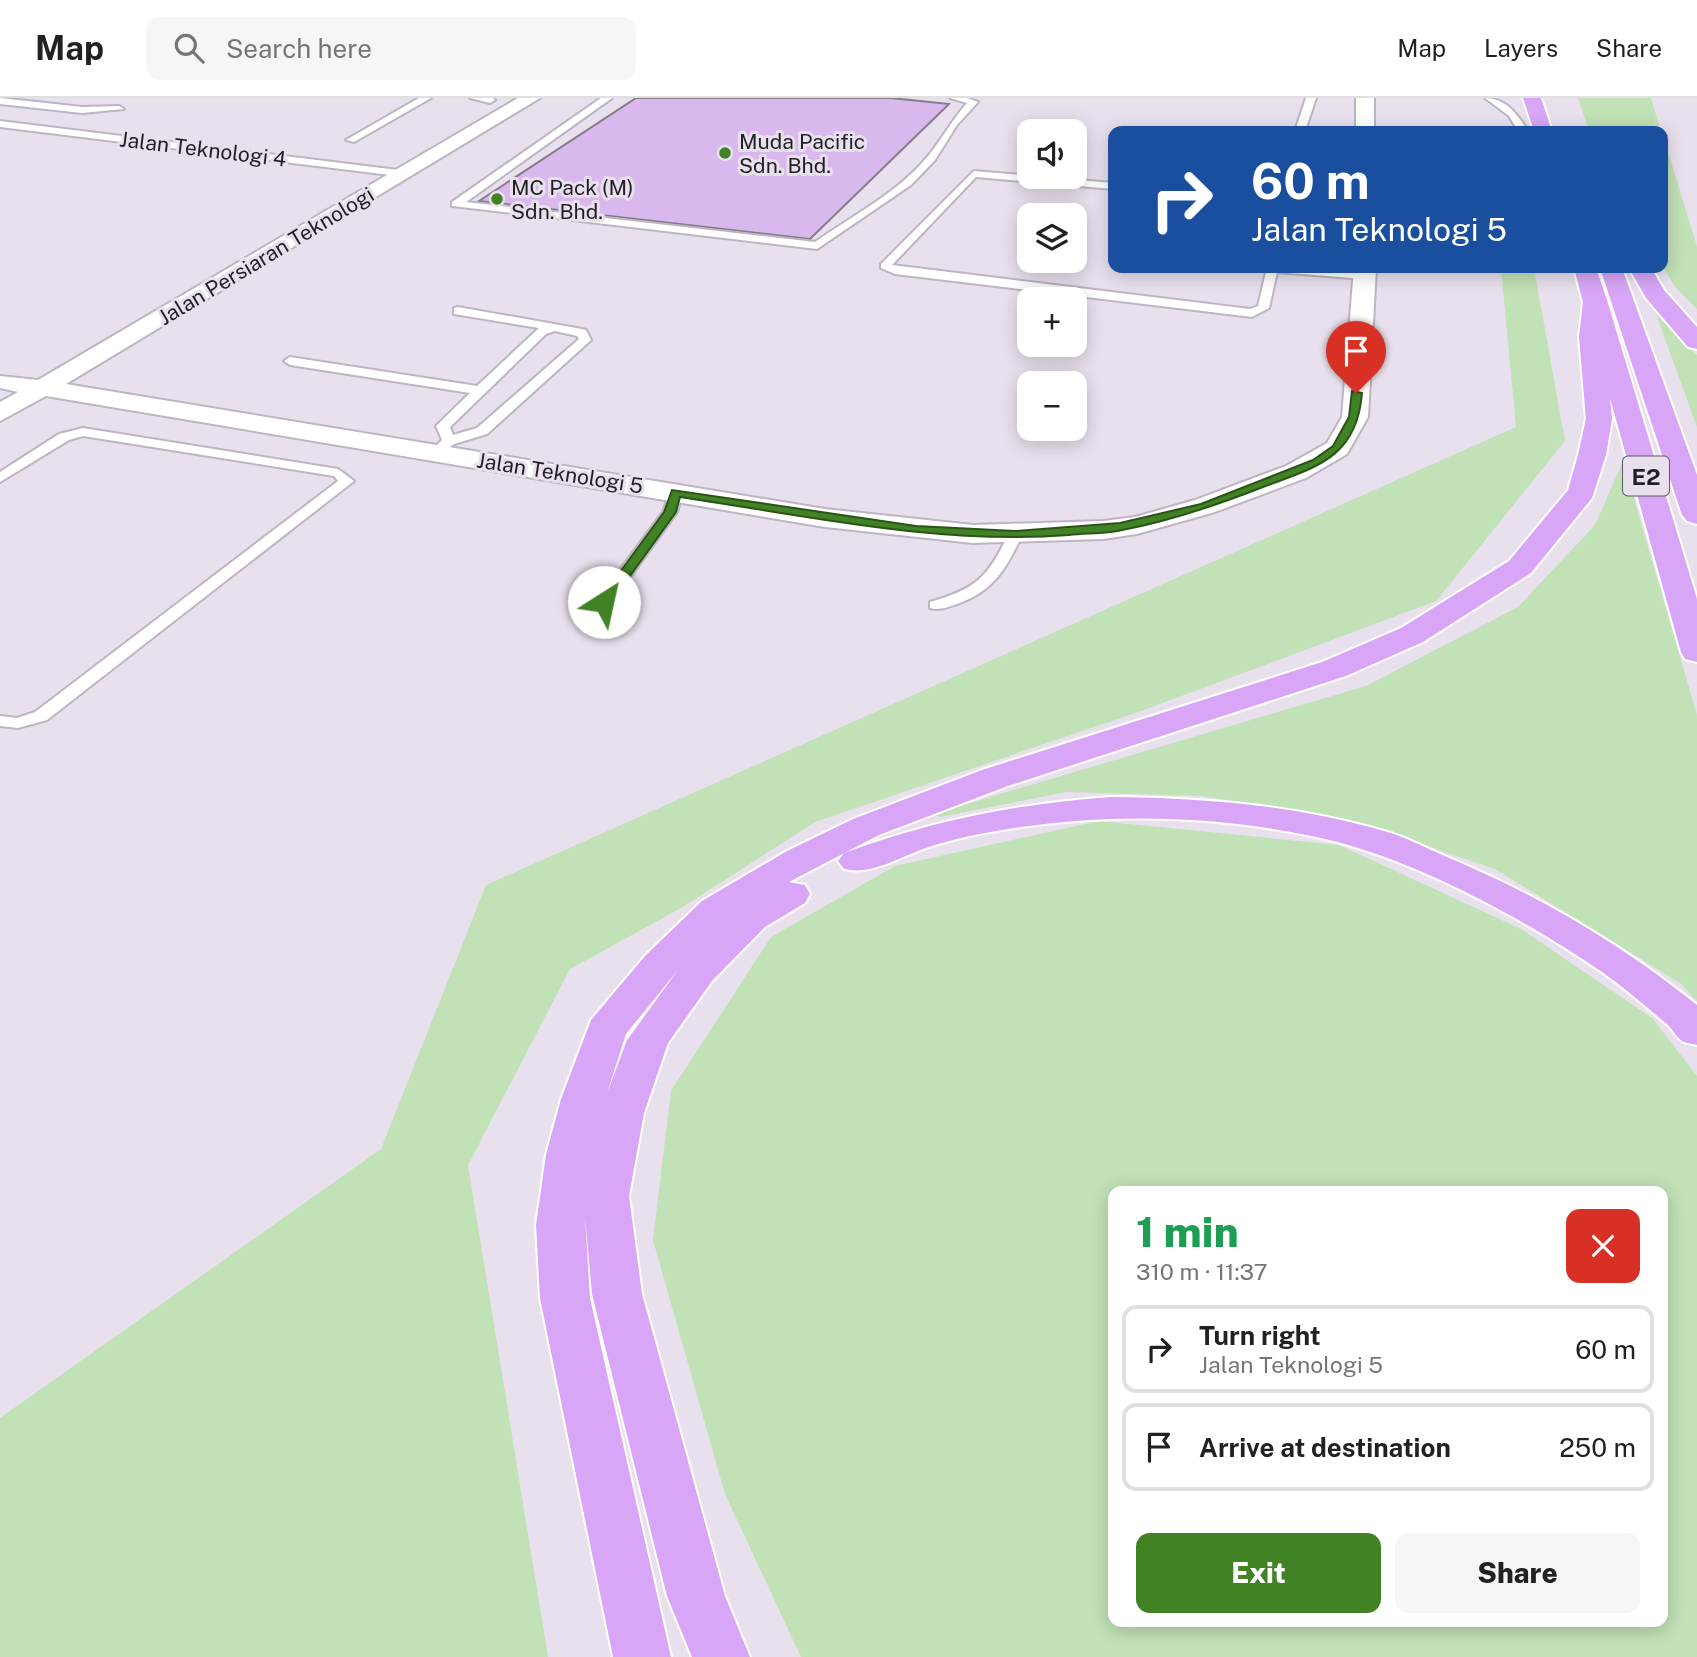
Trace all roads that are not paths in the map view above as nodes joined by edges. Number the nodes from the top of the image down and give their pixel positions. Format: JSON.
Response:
{"nodes":[{"id":1,"x":426,"y":98,"type":"edge"},
{"id":2,"x":531,"y":98,"type":"edge"},
{"id":3,"x":607,"y":98,"type":"edge"},
{"id":4,"x":955,"y":98,"type":"edge"},
{"id":5,"x":1311,"y":98,"type":"edge"},
{"id":6,"x":1365,"y":98,"type":"edge"},
{"id":7,"x":1490,"y":98,"type":"edge"},
{"id":8,"x":1532,"y":98,"type":"edge"},
{"id":9,"x":486,"y":99,"type":"edge"},
{"id":10,"x":0,"y":102,"type":"edge"},
{"id":11,"x":120,"y":110,"type":"dead end"},
{"id":12,"x":0,"y":124,"type":"edge"},
{"id":13,"x":1302,"y":126,"type":"edge"},
{"id":14,"x":1365,"y":126,"type":"edge"},
{"id":15,"x":1520,"y":126,"type":"edge"},
{"id":16,"x":1540,"y":126,"type":"edge"},
{"id":17,"x":351,"y":140,"type":"dead end"},
{"id":18,"x":373,"y":169,"type":"junction"},
{"id":19,"x":406,"y":174,"type":"junction"},
{"id":20,"x":1108,"y":186,"type":"edge"},
{"id":21,"x":209,"y":264,"type":"dead end"},
{"id":22,"x":1271,"y":273,"type":"edge"},
{"id":23,"x":1364,"y":273,"type":"edge"},
{"id":24,"x":1643,"y":273,"type":"edge"},
{"id":25,"x":1597,"y":279,"type":"edge"},
{"id":26,"x":457,"y":311,"type":"dead end"},
{"id":27,"x":555,"y":327,"type":"junction"},
{"id":28,"x":1697,"y":342,"type":"edge"},
{"id":29,"x":290,"y":360,"type":"dead end"},
{"id":30,"x":40,"y":376,"type":"junction"},
{"id":31,"x":3,"y":383,"type":"edge"},
{"id":32,"x":477,"y":390,"type":"junction"},
{"id":33,"x":0,"y":414,"type":"edge"},
{"id":34,"x":443,"y":447,"type":"junction"},
{"id":35,"x":0,"y":478,"type":"edge"},
{"id":36,"x":676,"y":492,"type":"junction"},
{"id":37,"x":1697,"y":515,"type":"edge"},
{"id":38,"x":1015,"y":535,"type":"junction"},
{"id":39,"x":604,"y":602,"type":"dead end"},
{"id":40,"x":936,"y":605,"type":"dead end"},
{"id":41,"x":1697,"y":652,"type":"edge"},
{"id":42,"x":0,"y":721,"type":"edge"},
{"id":43,"x":1697,"y":1031,"type":"edge"},
{"id":44,"x":642,"y":1657,"type":"edge"},
{"id":45,"x":721,"y":1657,"type":"edge"}],
"edges":[{"from":1,"to":17,"type":"lane"},
{"from":2,"to":19,"type":"street","name":"Jalan Persiaran Teknologi"},
{"from":3,"to":4,"type":"lane"},
{"from":5,"to":13,"type":"lane"},
{"from":6,"to":14,"type":"street"},
{"from":7,"to":15,"type":"lane"},
{"from":8,"to":16,"type":"highway"},
{"from":9,"to":18,"type":"street","name":"Jalan Persiaran Teknologi"},
{"from":10,"to":11,"type":"lane"},
{"from":12,"to":18,"type":"lane","name":"Jalan Teknologi 4"},
{"from":18,"to":19,"type":"lane","name":"Jalan Teknologi 4"},
{"from":18,"to":21,"type":"street","name":"Jalan Persiaran Teknologi"},
{"from":19,"to":30,"type":"street","name":"Jalan Persiaran Teknologi"},
{"from":20,"to":22,"type":"lane"},
{"from":23,"to":38,"type":"street","name":"Jalan Teknologi 5"},
{"from":24,"to":28,"type":"highway"},
{"from":25,"to":37,"type":"highway","number":"E2"},
{"from":25,"to":41,"type":"highway","number":"E2"},
{"from":25,"to":44,"type":"highway"},
{"from":26,"to":27,"type":"lane"},
{"from":27,"to":32,"type":"lane"},
{"from":27,"to":34,"type":"lane"},
{"from":29,"to":32,"type":"lane"},
{"from":30,"to":31,"type":"street","name":"Jalan Teknologi 5"},
{"from":30,"to":33,"type":"street","name":"Jalan Persiaran Teknologi"},
{"from":30,"to":34,"type":"street","name":"Jalan Teknologi 5"},
{"from":32,"to":34,"type":"lane"},
{"from":34,"to":36,"type":"street","name":"Jalan Teknologi 5"},
{"from":35,"to":42,"type":"lane"},
{"from":36,"to":38,"type":"street","name":"Jalan Teknologi 5"},
{"from":36,"to":39,"type":"lane"},
{"from":38,"to":40,"type":"lane"},
{"from":43,"to":45,"type":"highway"}]}
